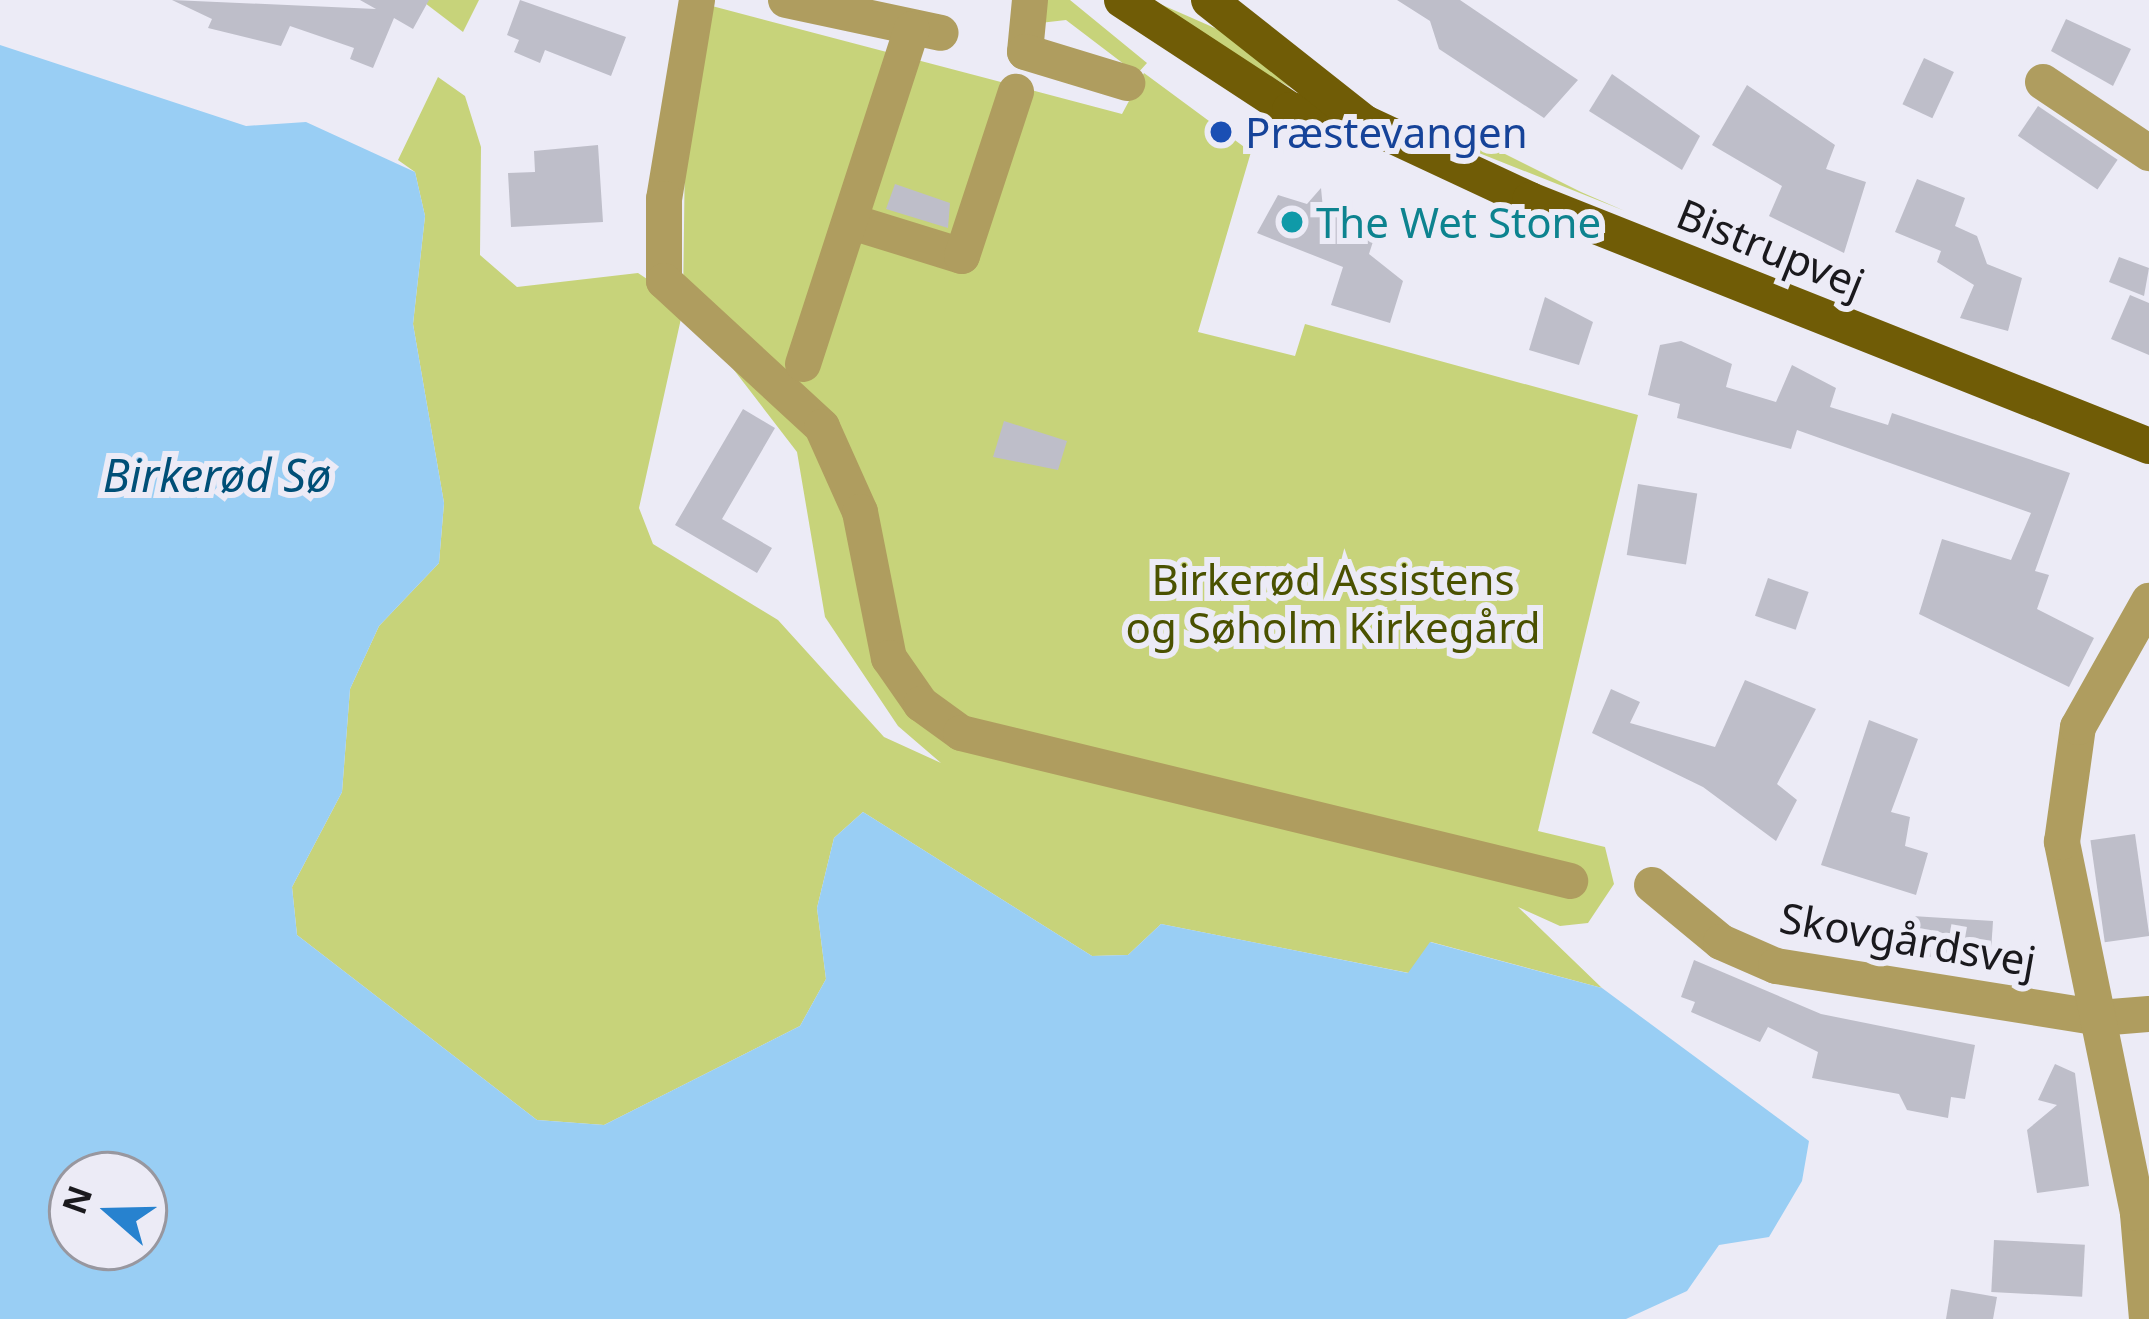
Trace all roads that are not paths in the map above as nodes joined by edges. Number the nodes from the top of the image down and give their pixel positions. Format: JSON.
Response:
{"nodes":[{"id":1,"x":697,"y":0,"type":"edge"},
{"id":2,"x":786,"y":0,"type":"edge"},
{"id":3,"x":1030,"y":0,"type":"edge"},
{"id":4,"x":1122,"y":0,"type":"edge"},
{"id":5,"x":1210,"y":0,"type":"edge"},
{"id":6,"x":2043,"y":82,"type":"dead end"},
{"id":7,"x":1126,"y":83,"type":"dead end"},
{"id":8,"x":1016,"y":92,"type":"dead end"},
{"id":9,"x":1365,"y":123,"type":"junction"},
{"id":10,"x":2149,"y":153,"type":"edge"},
{"id":11,"x":852,"y":222,"type":"junction"},
{"id":12,"x":803,"y":364,"type":"dead end"},
{"id":13,"x":2149,"y":446,"type":"edge"},
{"id":14,"x":2149,"y":602,"type":"edge"},
{"id":15,"x":1570,"y":881,"type":"dead end"},
{"id":16,"x":1652,"y":885,"type":"dead end"},
{"id":17,"x":2149,"y":1014,"type":"edge"},
{"id":18,"x":2098,"y":1018,"type":"junction"},
{"id":19,"x":2147,"y":1319,"type":"edge"}],
"edges":[{"from":1,"to":15,"type":"street"},
{"from":2,"to":11,"type":"street"},
{"from":3,"to":7,"type":"street"},
{"from":4,"to":9,"type":"main road","name":"Bistrupvej"},
{"from":5,"to":9,"type":"main road","name":"Bistrupvej"},
{"from":6,"to":10,"type":"street"},
{"from":8,"to":11,"type":"street"},
{"from":9,"to":13,"type":"main road","name":"Bistrupvej"},
{"from":11,"to":12,"type":"street"},
{"from":14,"to":18,"type":"street","name":"Skovgårdsvej"},
{"from":16,"to":18,"type":"street","name":"Skovgårdsvej"},
{"from":17,"to":18,"type":"street"},
{"from":18,"to":19,"type":"street","name":"Skovgårdsvej"}]}
